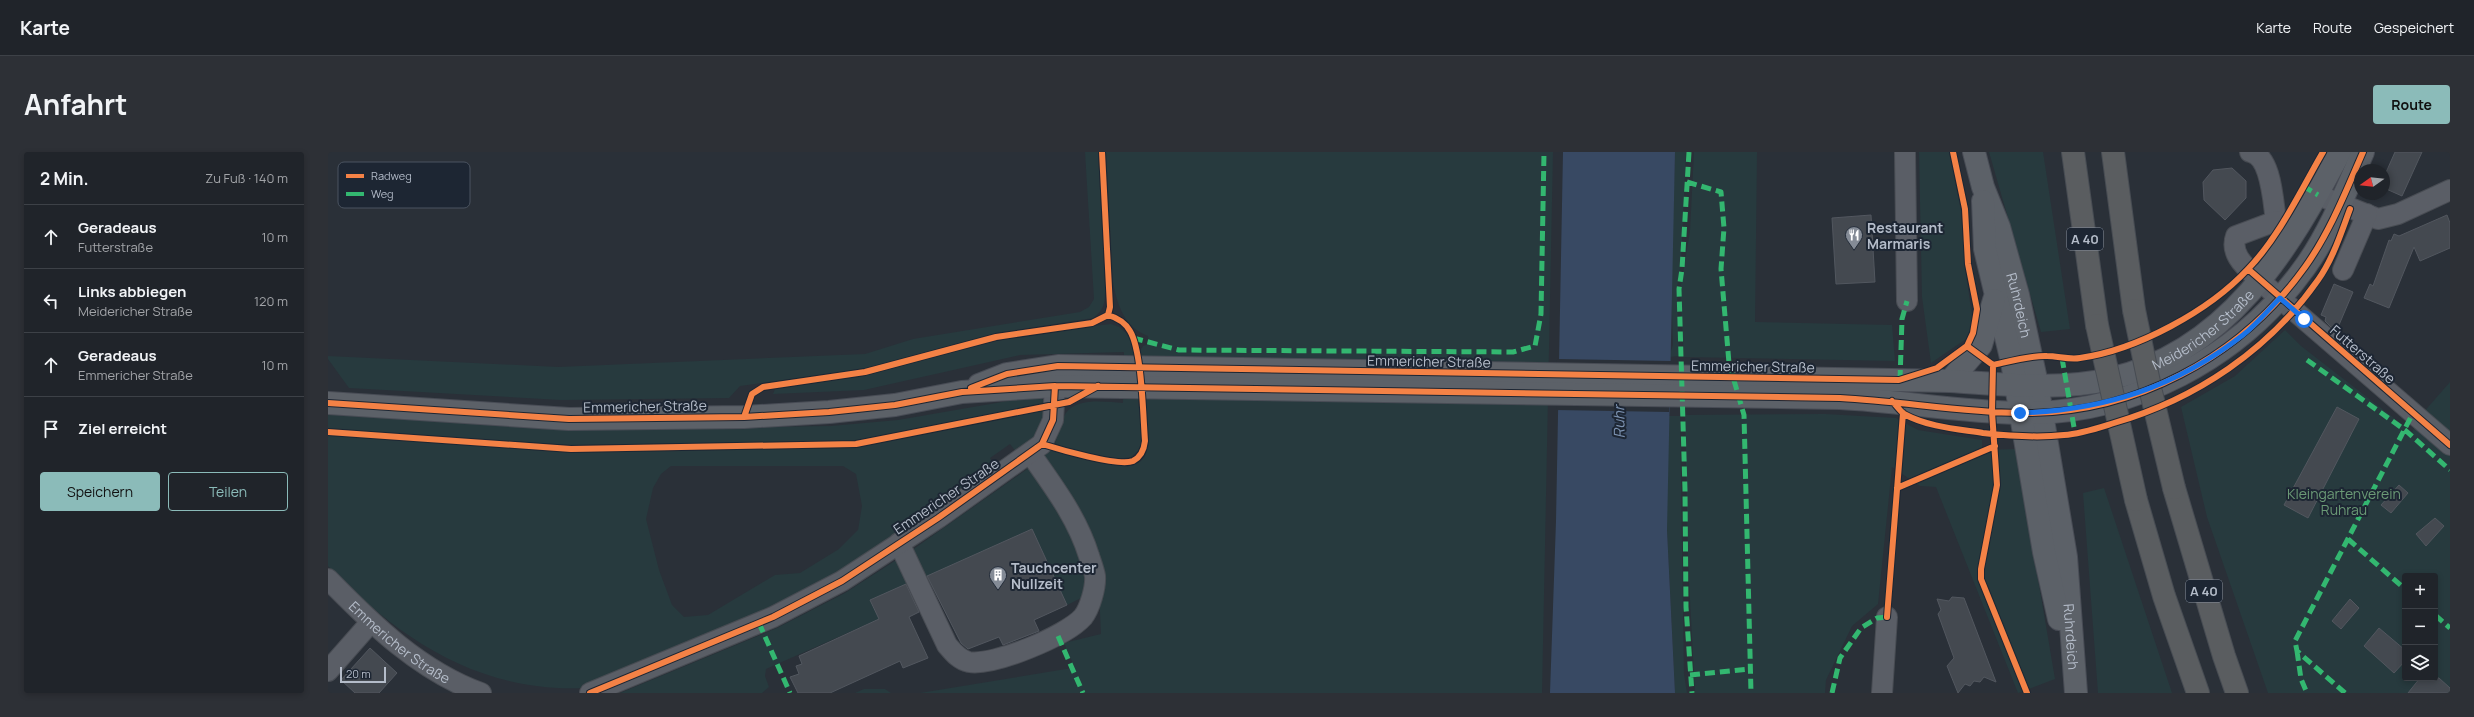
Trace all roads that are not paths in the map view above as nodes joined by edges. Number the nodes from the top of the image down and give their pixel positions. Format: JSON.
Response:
{"nodes":[{"id":1,"x":1905,"y":152,"type":"edge"},
{"id":2,"x":1974,"y":152,"type":"edge"},
{"id":3,"x":2072,"y":152,"type":"edge"},
{"id":4,"x":2113,"y":152,"type":"edge"},
{"id":5,"x":2250,"y":152,"type":"edge"},
{"id":6,"x":2340,"y":152,"type":"edge"},
{"id":7,"x":2363,"y":152,"type":"edge"},
{"id":8,"x":1983,"y":187,"type":"junction"},
{"id":9,"x":2450,"y":190,"type":"edge"},
{"id":10,"x":2318,"y":195,"type":"junction"},
{"id":11,"x":2340,"y":205,"type":"junction"},
{"id":12,"x":2367,"y":214,"type":"junction"},
{"id":13,"x":2276,"y":221,"type":"junction"},
{"id":14,"x":2294,"y":233,"type":"junction"},
{"id":15,"x":2343,"y":270,"type":"dead end"},
{"id":16,"x":2260,"y":281,"type":"junction"},
{"id":17,"x":1995,"y":297,"type":"junction"},
{"id":18,"x":2280,"y":298,"type":"junction"},
{"id":19,"x":1908,"y":301,"type":"dead end"},
{"id":20,"x":1124,"y":377,"type":"junction"},
{"id":21,"x":1950,"y":381,"type":"junction"},
{"id":22,"x":2026,"y":384,"type":"junction"},
{"id":23,"x":1055,"y":386,"type":"junction"},
{"id":24,"x":1840,"y":389,"type":"junction"},
{"id":25,"x":962,"y":392,"type":"junction"},
{"id":26,"x":328,"y":403,"type":"edge"},
{"id":27,"x":2031,"y":413,"type":"junction"},
{"id":28,"x":2450,"y":445,"type":"edge"},
{"id":29,"x":1030,"y":453,"type":"junction"},
{"id":30,"x":899,"y":543,"type":"junction"},
{"id":31,"x":328,"y":579,"type":"edge"},
{"id":32,"x":1887,"y":618,"type":"dead end"},
{"id":33,"x":370,"y":622,"type":"junction"},
{"id":34,"x":328,"y":671,"type":"edge"},
{"id":35,"x":2075,"y":689,"type":"edge"},
{"id":36,"x":481,"y":693,"type":"edge"},
{"id":37,"x":590,"y":693,"type":"edge"},
{"id":38,"x":1882,"y":693,"type":"edge"},
{"id":39,"x":2198,"y":693,"type":"edge"},
{"id":40,"x":2237,"y":693,"type":"edge"}],
"edges":[{"from":1,"to":19,"type":"street"},
{"from":2,"to":8,"type":"main road","name":"Ruhrdeich"},
{"from":3,"to":39,"type":"highway","number":"A 40","bridge":true},
{"from":4,"to":40,"type":"highway","number":"A 40","bridge":true},
{"from":5,"to":13,"type":"street"},
{"from":6,"to":10,"type":"main road","name":"Meidericher Straße"},
{"from":7,"to":11,"type":"main road","name":"Meidericher Straße"},
{"from":8,"to":17,"type":"main road","name":"Ruhrdeich"},
{"from":8,"to":22,"type":"main road","name":"Ruhrdeich"},
{"from":9,"to":12,"type":"street"},
{"from":10,"to":11,"type":"street"},
{"from":10,"to":14,"type":"main road","name":"Meidericher Straße"},
{"from":11,"to":12,"type":"street"},
{"from":11,"to":18,"type":"main road","name":"Meidericher Straße"},
{"from":12,"to":15,"type":"street"},
{"from":13,"to":14,"type":"street"},
{"from":13,"to":16,"type":"street","name":"Futterstraße"},
{"from":14,"to":16,"type":"main road","name":"Meidericher Straße"},
{"from":16,"to":18,"type":"street","name":"Futterstraße"},
{"from":16,"to":22,"type":"main road","name":"Meidericher Straße"},
{"from":17,"to":21,"type":"main road"},
{"from":17,"to":22,"type":"main road","name":"Ruhrdeich"},
{"from":18,"to":27,"type":"main road","name":"Meidericher Straße"},
{"from":18,"to":28,"type":"street","name":"Futterstraße"},
{"from":20,"to":23,"type":"main road","name":"Emmericher Straße"},
{"from":20,"to":24,"type":"main road","name":"Emmericher Straße"},
{"from":20,"to":25,"type":"main road","name":"Emmericher Straße"},
{"from":21,"to":22,"type":"main road","name":"Emmericher Straße"},
{"from":21,"to":24,"type":"main road","name":"Emmericher Straße"},
{"from":22,"to":27,"type":"main road","name":"Ruhrdeich"},
{"from":23,"to":25,"type":"main road","name":"Emmericher Straße"},
{"from":23,"to":29,"type":"street","name":"Emmericher Straße"},
{"from":24,"to":27,"type":"main road","name":"Emmericher Straße"},
{"from":25,"to":26,"type":"main road","name":"Emmericher Straße"},
{"from":27,"to":35,"type":"main road","name":"Ruhrdeich"},
{"from":29,"to":30,"type":"street","name":"Emmericher Straße"},
{"from":29,"to":30,"type":"street"},
{"from":30,"to":37,"type":"street","name":"Emmericher Straße"},
{"from":31,"to":33,"type":"street","name":"Emmericher Straße"},
{"from":32,"to":38,"type":"street"},
{"from":33,"to":34,"type":"street"},
{"from":33,"to":36,"type":"street","name":"Emmericher Straße"}]}
